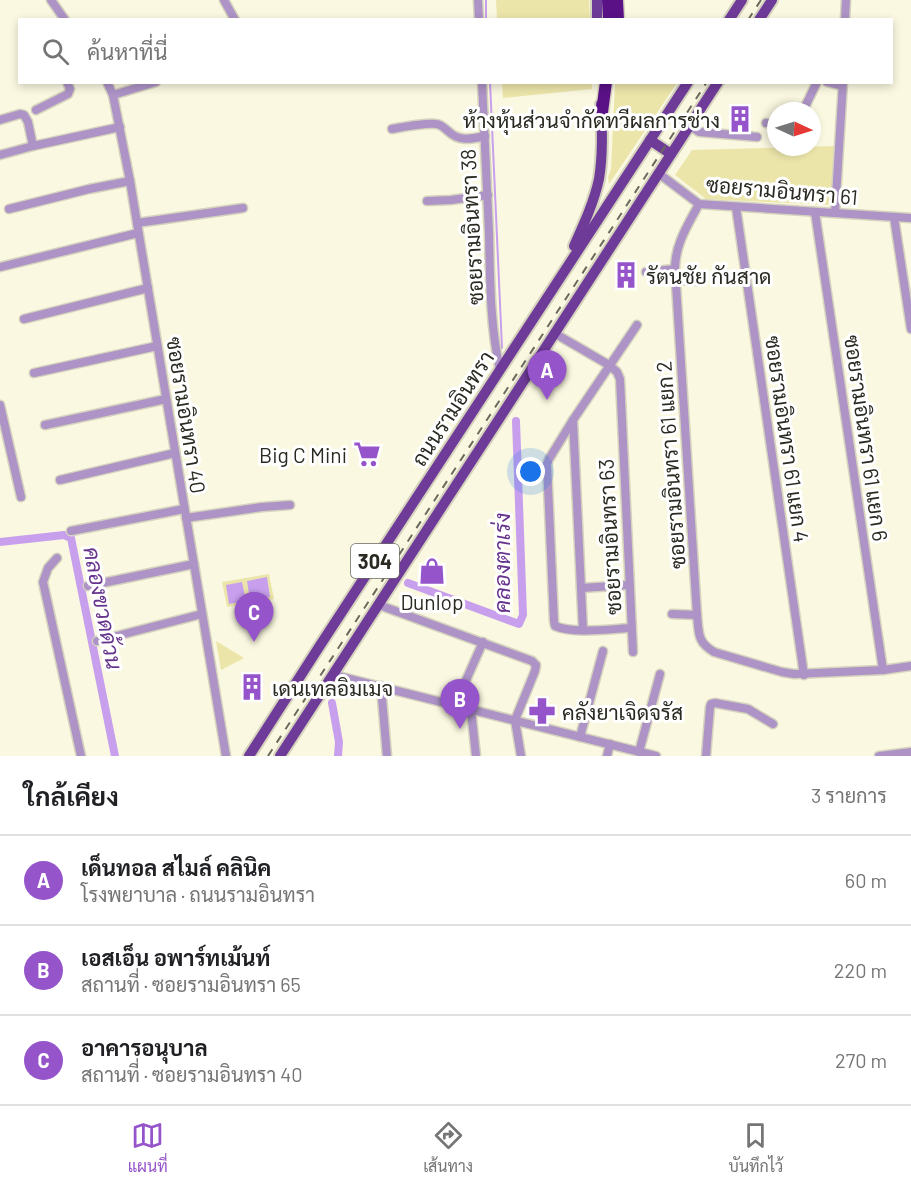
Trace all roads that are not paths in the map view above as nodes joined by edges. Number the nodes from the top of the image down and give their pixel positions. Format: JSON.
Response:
{"nodes":[{"id":1,"x":51,"y":0,"type":"edge"},
{"id":2,"x":224,"y":0,"type":"edge"},
{"id":3,"x":478,"y":0,"type":"edge"},
{"id":4,"x":597,"y":0,"type":"edge"},
{"id":5,"x":608,"y":0,"type":"edge"},
{"id":6,"x":617,"y":0,"type":"edge"},
{"id":7,"x":742,"y":0,"type":"edge"},
{"id":8,"x":772,"y":0,"type":"edge"},
{"id":9,"x":846,"y":0,"type":"edge"},
{"id":10,"x":63,"y":18,"type":"edge"},
{"id":11,"x":234,"y":18,"type":"edge"},
{"id":12,"x":478,"y":18,"type":"edge"},
{"id":13,"x":597,"y":18,"type":"edge"},
{"id":14,"x":609,"y":18,"type":"edge"},
{"id":15,"x":618,"y":18,"type":"edge"},
{"id":16,"x":730,"y":18,"type":"edge"},
{"id":17,"x":760,"y":18,"type":"edge"},
{"id":18,"x":845,"y":18,"type":"edge"},
{"id":19,"x":68,"y":84,"type":"edge"},
{"id":20,"x":107,"y":84,"type":"edge"},
{"id":21,"x":149,"y":84,"type":"edge"},
{"id":22,"x":482,"y":84,"type":"edge"},
{"id":23,"x":600,"y":84,"type":"edge"},
{"id":24,"x":606,"y":84,"type":"edge"},
{"id":25,"x":687,"y":84,"type":"edge"},
{"id":26,"x":717,"y":84,"type":"edge"},
{"id":27,"x":816,"y":84,"type":"edge"},
{"id":28,"x":843,"y":84,"type":"edge"},
{"id":29,"x":113,"y":95,"type":"junction"},
{"id":30,"x":807,"y":102,"type":"edge"},
{"id":31,"x":36,"y":110,"type":"dead end"},
{"id":32,"x":602,"y":112,"type":"junction"},
{"id":33,"x":0,"y":120,"type":"edge"},
{"id":34,"x":690,"y":126,"type":"junction"},
{"id":35,"x":120,"y":127,"type":"junction"},
{"id":36,"x":392,"y":129,"type":"dead end"},
{"id":37,"x":484,"y":136,"type":"junction"},
{"id":38,"x":756,"y":137,"type":"dead end"},
{"id":39,"x":650,"y":140,"type":"junction"},
{"id":40,"x":33,"y":146,"type":"junction"},
{"id":41,"x":671,"y":154,"type":"junction"},
{"id":42,"x":0,"y":155,"type":"edge"},
{"id":43,"x":658,"y":173,"type":"junction"},
{"id":44,"x":130,"y":181,"type":"junction"},
{"id":45,"x":488,"y":195,"type":"junction"},
{"id":46,"x":427,"y":201,"type":"dead end"},
{"id":47,"x":699,"y":204,"type":"junction"},
{"id":48,"x":736,"y":207,"type":"junction"},
{"id":49,"x":243,"y":208,"type":"dead end"},
{"id":50,"x":9,"y":209,"type":"dead end"},
{"id":51,"x":815,"y":212,"type":"junction"},
{"id":52,"x":835,"y":213,"type":"junction"},
{"id":53,"x":894,"y":217,"type":"junction"},
{"id":54,"x":911,"y":218,"type":"edge"},
{"id":55,"x":136,"y":223,"type":"junction"},
{"id":56,"x":138,"y":233,"type":"junction"},
{"id":57,"x":0,"y":267,"type":"edge"},
{"id":58,"x":675,"y":268,"type":"junction"},
{"id":59,"x":646,"y":272,"type":"dead end"},
{"id":60,"x":558,"y":280,"type":"junction"},
{"id":61,"x":676,"y":280,"type":"junction"},
{"id":62,"x":702,"y":281,"type":"dead end"},
{"id":63,"x":148,"y":288,"type":"junction"},
{"id":64,"x":24,"y":319,"type":"dead end"},
{"id":65,"x":637,"y":325,"type":"dead end"},
{"id":66,"x":911,"y":329,"type":"edge"},
{"id":67,"x":554,"y":333,"type":"junction"},
{"id":68,"x":157,"y":346,"type":"junction"},
{"id":69,"x":609,"y":365,"type":"junction"},
{"id":70,"x":500,"y":370,"type":"junction"},
{"id":71,"x":34,"y":373,"type":"dead end"},
{"id":72,"x":166,"y":399,"type":"junction"},
{"id":73,"x":0,"y":405,"type":"edge"},
{"id":74,"x":573,"y":420,"type":"junction"},
{"id":75,"x":45,"y":425,"type":"dead end"},
{"id":76,"x":175,"y":453,"type":"junction"},
{"id":77,"x":60,"y":480,"type":"dead end"},
{"id":78,"x":21,"y":497,"type":"dead end"},
{"id":79,"x":290,"y":505,"type":"dead end"},
{"id":80,"x":185,"y":513,"type":"junction"},
{"id":81,"x":71,"y":531,"type":"dead end"},
{"id":82,"x":57,"y":558,"type":"dead end"},
{"id":83,"x":194,"y":564,"type":"junction"},
{"id":84,"x":629,"y":585,"type":"junction"},
{"id":85,"x":88,"y":586,"type":"dead end"},
{"id":86,"x":581,"y":588,"type":"junction"},
{"id":87,"x":379,"y":605,"type":"junction"},
{"id":88,"x":202,"y":614,"type":"junction"},
{"id":89,"x":672,"y":614,"type":"dead end"},
{"id":90,"x":697,"y":615,"type":"junction"},
{"id":91,"x":631,"y":628,"type":"junction"},
{"id":92,"x":583,"y":630,"type":"junction"},
{"id":93,"x":97,"y":641,"type":"dead end"},
{"id":94,"x":483,"y":642,"type":"junction"},
{"id":95,"x":603,"y":651,"type":"dead end"},
{"id":96,"x":633,"y":651,"type":"dead end"},
{"id":97,"x":911,"y":666,"type":"edge"},
{"id":98,"x":883,"y":670,"type":"junction"},
{"id":99,"x":660,"y":674,"type":"dead end"},
{"id":100,"x":334,"y":675,"type":"junction"},
{"id":101,"x":804,"y":675,"type":"junction"},
{"id":102,"x":381,"y":687,"type":"junction"},
{"id":103,"x":455,"y":705,"type":"junction"},
{"id":104,"x":471,"y":709,"type":"junction"},
{"id":105,"x":515,"y":720,"type":"junction"},
{"id":106,"x":773,"y":724,"type":"dead end"},
{"id":107,"x":580,"y":737,"type":"junction"},
{"id":108,"x":609,"y":744,"type":"junction"},
{"id":109,"x":639,"y":752,"type":"junction"},
{"id":110,"x":911,"y":752,"type":"edge"},
{"id":111,"x":81,"y":756,"type":"edge"},
{"id":112,"x":226,"y":756,"type":"edge"},
{"id":113,"x":249,"y":756,"type":"edge"},
{"id":114,"x":280,"y":756,"type":"edge"},
{"id":115,"x":387,"y":756,"type":"edge"},
{"id":116,"x":476,"y":756,"type":"edge"},
{"id":117,"x":521,"y":756,"type":"edge"},
{"id":118,"x":607,"y":756,"type":"edge"},
{"id":119,"x":656,"y":756,"type":"edge"},
{"id":120,"x":706,"y":756,"type":"edge"},
{"id":121,"x":879,"y":756,"type":"edge"}],
"edges":[{"from":1,"to":10,"type":"street"},
{"from":2,"to":11,"type":"street"},
{"from":3,"to":12,"type":"street"},
{"from":4,"to":13,"type":"main road"},
{"from":5,"to":14,"type":"highway"},
{"from":6,"to":15,"type":"highway"},
{"from":7,"to":16,"type":"main road"},
{"from":8,"to":17,"type":"main road"},
{"from":9,"to":18,"type":"street"},
{"from":19,"to":31,"type":"street"},
{"from":20,"to":29,"type":"street","name":"ซอยรามอินทรา 40"},
{"from":21,"to":29,"type":"street"},
{"from":22,"to":37,"type":"street","name":"ซอยรามอินทรา 38"},
{"from":23,"to":32,"type":"main road"},
{"from":24,"to":32,"type":"highway"},
{"from":25,"to":39,"type":"main road","name":"ถนนรามอินทรา","number":"304"},
{"from":26,"to":34,"type":"main road","number":"304"},
{"from":27,"to":30,"type":"street"},
{"from":28,"to":52,"type":"street"},
{"from":29,"to":35,"type":"street","name":"ซอยรามอินทรา 40"},
{"from":32,"to":60,"type":"main road"},
{"from":33,"to":40,"type":"street"},
{"from":34,"to":38,"type":"street"},
{"from":34,"to":41,"type":"main road","number":"304"},
{"from":35,"to":40,"type":"street"},
{"from":35,"to":44,"type":"street","name":"ซอยรามอินทรา 40"},
{"from":36,"to":37,"type":"street"},
{"from":37,"to":45,"type":"street","name":"ซอยรามอินทรา 38"},
{"from":39,"to":41,"type":"main road"},
{"from":39,"to":60,"type":"main road","name":"ถนนรามอินทรา","number":"304"},
{"from":40,"to":42,"type":"street"},
{"from":41,"to":43,"type":"main road","number":"304"},
{"from":43,"to":47,"type":"street","name":"ซอยรามอินทรา 61"},
{"from":43,"to":67,"type":"main road","number":"304"},
{"from":44,"to":50,"type":"street"},
{"from":44,"to":55,"type":"street","name":"ซอยรามอินทรา 40"},
{"from":45,"to":46,"type":"street"},
{"from":45,"to":70,"type":"street","name":"ซอยรามอินทรา 38"},
{"from":47,"to":48,"type":"street","name":"ซอยรามอินทรา 61"},
{"from":47,"to":58,"type":"street","name":"ซอยรามอินทรา 61 แยก 2"},
{"from":48,"to":51,"type":"street","name":"ซอยรามอินทรา 61"},
{"from":48,"to":101,"type":"street","name":"ซอยรามอินทรา 61 แยก 4"},
{"from":49,"to":55,"type":"street"},
{"from":51,"to":52,"type":"street","name":"ซอยรามอินทรา 61"},
{"from":51,"to":98,"type":"street","name":"ซอยรามอินทรา 61 แยก 6"},
{"from":52,"to":53,"type":"street","name":"ซอยรามอินทรา 61"},
{"from":53,"to":54,"type":"street","name":"ซอยรามอินทรา 61"},
{"from":53,"to":66,"type":"street"},
{"from":55,"to":56,"type":"street","name":"ซอยรามอินทรา 40"},
{"from":56,"to":57,"type":"street"},
{"from":56,"to":63,"type":"street","name":"ซอยรามอินทรา 40"},
{"from":58,"to":59,"type":"street"},
{"from":58,"to":61,"type":"street","name":"ซอยรามอินทรา 61 แยก 2"},
{"from":60,"to":70,"type":"main road","name":"ถนนรามอินทรา","number":"304"},
{"from":61,"to":62,"type":"street"},
{"from":61,"to":90,"type":"street","name":"ซอยรามอินทรา 61 แยก 2"},
{"from":63,"to":64,"type":"street"},
{"from":63,"to":68,"type":"street","name":"ซอยรามอินทรา 40"},
{"from":65,"to":69,"type":"street","name":"ซอยรามอินทรา 63"},
{"from":67,"to":69,"type":"street"},
{"from":67,"to":87,"type":"main road","number":"304"},
{"from":68,"to":71,"type":"street"},
{"from":68,"to":72,"type":"street","name":"ซอยรามอินทรา 40"},
{"from":69,"to":74,"type":"street","name":"ซอยรามอินทรา 63"},
{"from":69,"to":84,"type":"street","name":"ซอยรามอินทรา 63"},
{"from":70,"to":113,"type":"main road","name":"ถนนรามอินทรา","number":"304"},
{"from":72,"to":75,"type":"street"},
{"from":72,"to":76,"type":"street","name":"ซอยรามอินทรา 40"},
{"from":73,"to":78,"type":"street"},
{"from":74,"to":86,"type":"street"},
{"from":74,"to":92,"type":"street","name":"ซอยรามอินทรา 63"},
{"from":76,"to":77,"type":"street"},
{"from":76,"to":80,"type":"street","name":"ซอยรามอินทรา 40"},
{"from":79,"to":80,"type":"street"},
{"from":80,"to":81,"type":"street"},
{"from":80,"to":83,"type":"street","name":"ซอยรามอินทรา 40"},
{"from":82,"to":111,"type":"street"},
{"from":83,"to":85,"type":"street"},
{"from":83,"to":88,"type":"street","name":"ซอยรามอินทรา 40"},
{"from":84,"to":86,"type":"street"},
{"from":84,"to":91,"type":"street","name":"ซอยรามอินทรา 63"},
{"from":86,"to":92,"type":"street"},
{"from":87,"to":94,"type":"street"},
{"from":87,"to":100,"type":"main road","number":"304"},
{"from":88,"to":93,"type":"street"},
{"from":88,"to":112,"type":"street","name":"ซอยรามอินทรา 40"},
{"from":89,"to":90,"type":"street"},
{"from":90,"to":101,"type":"street","name":"ซอยรามอินทรา 61 แยก 2"},
{"from":91,"to":92,"type":"street","name":"ซอยรามอินทรา 63"},
{"from":91,"to":96,"type":"street"},
{"from":94,"to":103,"type":"street"},
{"from":94,"to":105,"type":"street"},
{"from":95,"to":107,"type":"street"},
{"from":97,"to":98,"type":"street"},
{"from":98,"to":101,"type":"street"},
{"from":99,"to":109,"type":"street"},
{"from":100,"to":102,"type":"street"},
{"from":100,"to":114,"type":"main road","number":"304"},
{"from":102,"to":103,"type":"street"},
{"from":102,"to":115,"type":"street"},
{"from":103,"to":104,"type":"street"},
{"from":104,"to":105,"type":"street"},
{"from":104,"to":116,"type":"street"},
{"from":105,"to":107,"type":"street"},
{"from":105,"to":117,"type":"street"},
{"from":106,"to":120,"type":"street"},
{"from":107,"to":108,"type":"street"},
{"from":108,"to":109,"type":"street"},
{"from":108,"to":118,"type":"street"},
{"from":109,"to":119,"type":"street"},
{"from":110,"to":121,"type":"street"}]}
